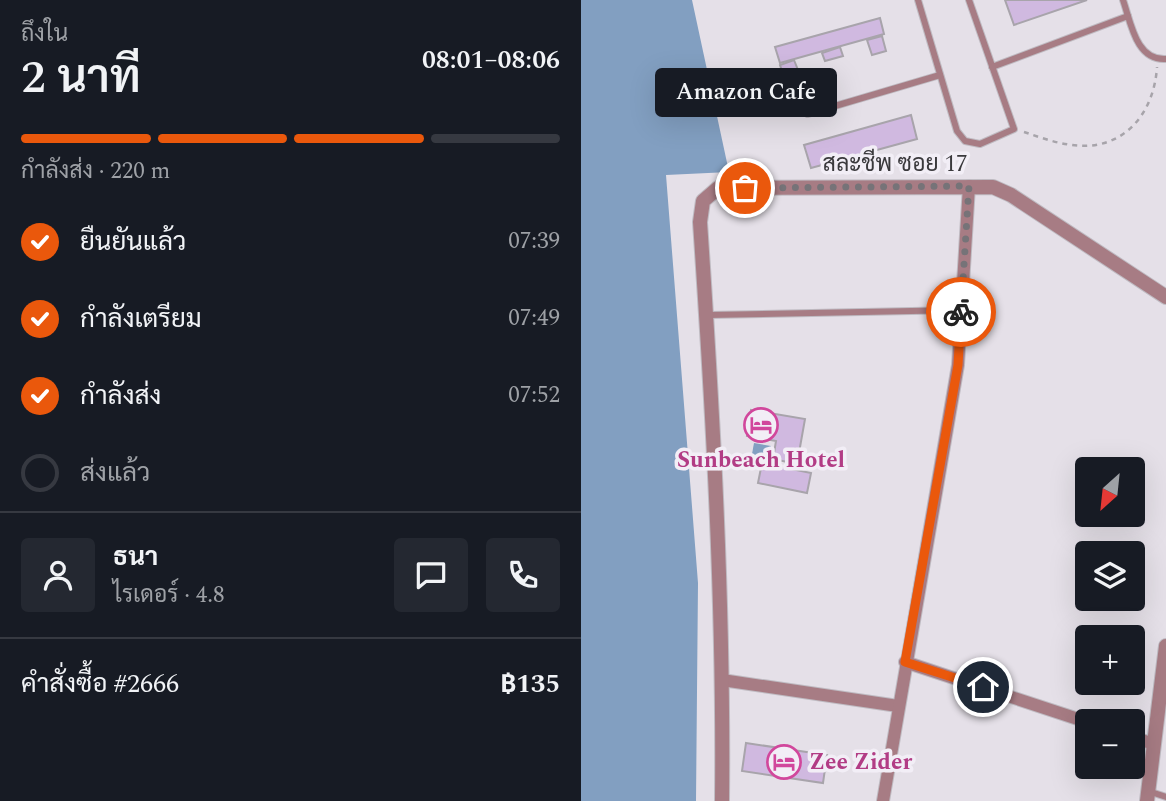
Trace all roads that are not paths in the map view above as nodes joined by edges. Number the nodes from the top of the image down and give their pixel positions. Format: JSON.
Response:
{"nodes":[{"id":1,"x":918,"y":0,"type":"edge"},
{"id":2,"x":969,"y":0,"type":"edge"},
{"id":3,"x":1123,"y":0,"type":"edge"},
{"id":4,"x":1128,"y":16,"type":"junction"},
{"id":5,"x":1166,"y":59,"type":"edge"},
{"id":6,"x":992,"y":67,"type":"junction"},
{"id":7,"x":940,"y":75,"type":"junction"},
{"id":8,"x":808,"y":114,"type":"dead end"},
{"id":9,"x":969,"y":186,"type":"junction"},
{"id":10,"x":1166,"y":297,"type":"edge"},
{"id":11,"x":961,"y":310,"type":"junction"},
{"id":12,"x":706,"y":315,"type":"junction"},
{"id":13,"x":1166,"y":646,"type":"edge"},
{"id":14,"x":905,"y":662,"type":"junction"},
{"id":15,"x":722,"y":680,"type":"junction"},
{"id":16,"x":1163,"y":696,"type":"edge"},
{"id":17,"x":898,"y":706,"type":"junction"},
{"id":18,"x":1075,"y":718,"type":"edge"},
{"id":19,"x":1145,"y":741,"type":"edge"},
{"id":20,"x":1154,"y":744,"type":"junction"},
{"id":21,"x":1147,"y":796,"type":"edge"},
{"id":22,"x":1166,"y":797,"type":"edge"},
{"id":23,"x":722,"y":801,"type":"edge"},
{"id":24,"x":883,"y":801,"type":"edge"}],
"edges":[{"from":1,"to":7,"type":"lane"},
{"from":2,"to":6,"type":"lane"},
{"from":3,"to":4,"type":"lane"},
{"from":4,"to":5,"type":"lane"},
{"from":4,"to":6,"type":"lane"},
{"from":6,"to":7,"type":"lane"},
{"from":7,"to":8,"type":"lane"},
{"from":9,"to":10,"type":"street","name":"สละชีพ ซอย 17"},
{"from":9,"to":11,"type":"street"},
{"from":9,"to":12,"type":"street","name":"สละชีพ ซอย 17"},
{"from":11,"to":12,"type":"lane"},
{"from":11,"to":14,"type":"street"},
{"from":12,"to":15,"type":"street"},
{"from":13,"to":16,"type":"street"},
{"from":14,"to":17,"type":"street"},
{"from":14,"to":18,"type":"street"},
{"from":15,"to":17,"type":"street"},
{"from":15,"to":23,"type":"street"},
{"from":16,"to":20,"type":"street"},
{"from":17,"to":24,"type":"street"},
{"from":19,"to":20,"type":"street"},
{"from":20,"to":21,"type":"street"},
{"from":21,"to":22,"type":"lane"}]}
